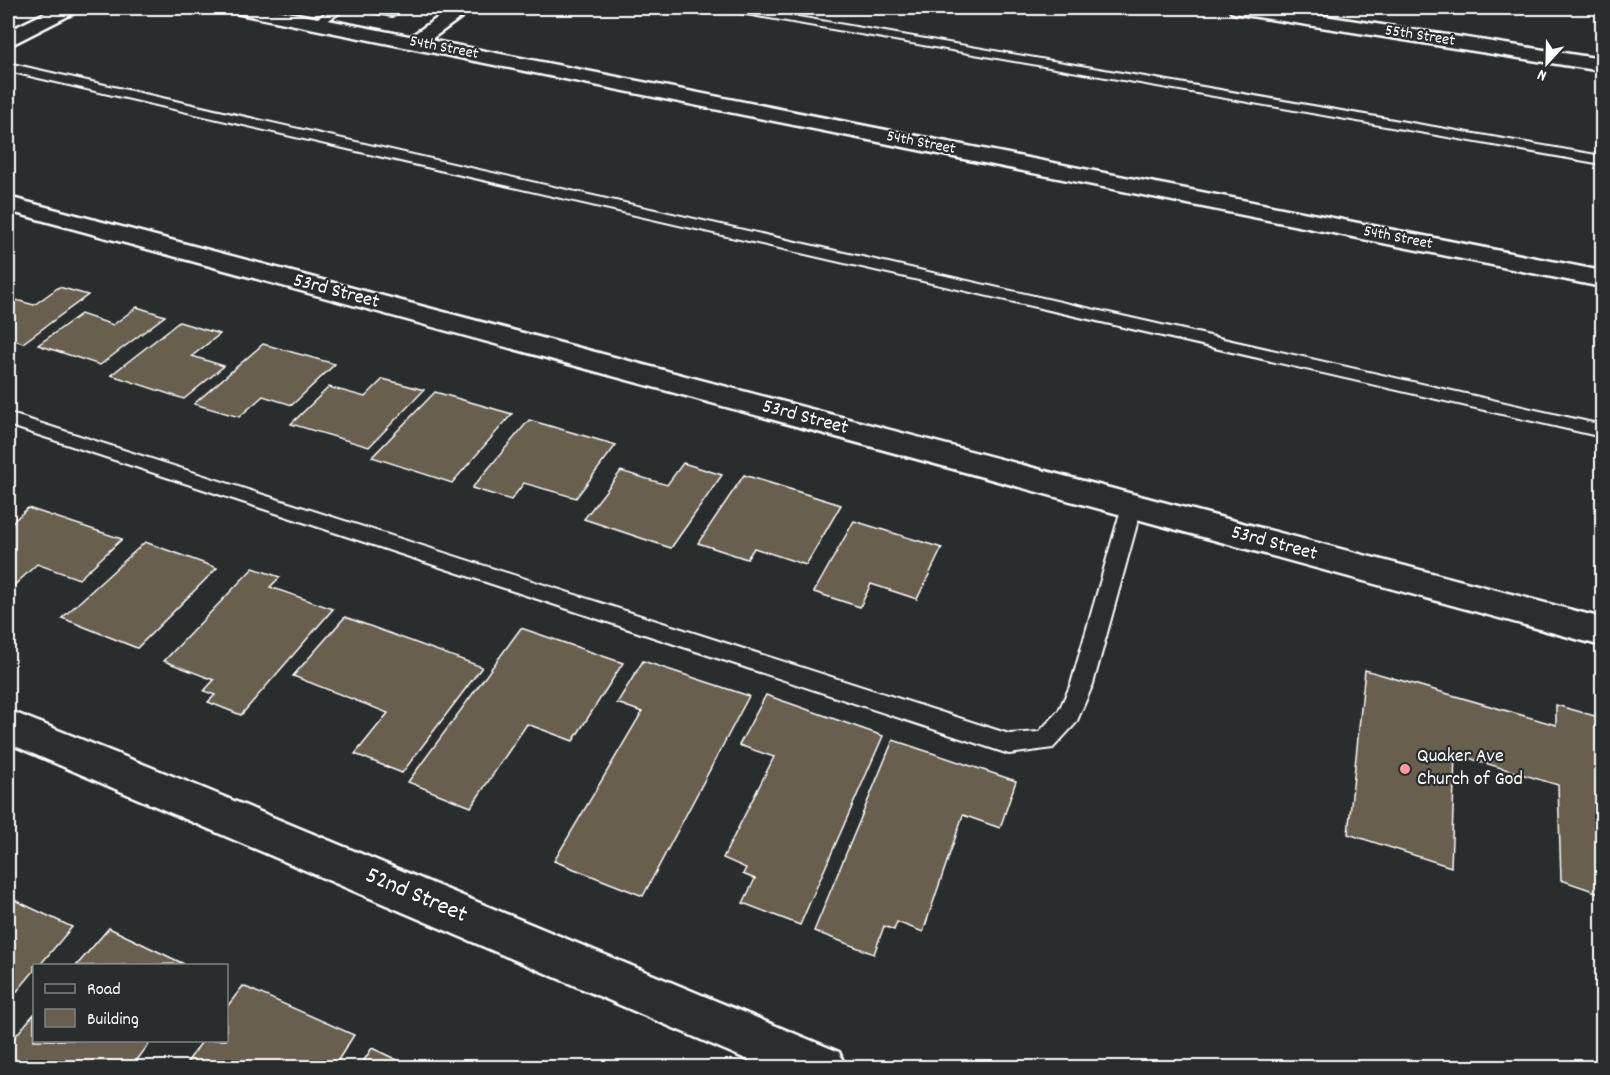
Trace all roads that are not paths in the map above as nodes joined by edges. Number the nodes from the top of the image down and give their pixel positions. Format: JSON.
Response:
{"nodes":[{"id":1,"x":69,"y":8,"type":"edge"},
{"id":2,"x":341,"y":8,"type":"edge"},
{"id":3,"x":364,"y":8,"type":"edge"},
{"id":4,"x":464,"y":8,"type":"edge"},
{"id":5,"x":729,"y":8,"type":"edge"},
{"id":6,"x":1238,"y":8,"type":"edge"},
{"id":7,"x":254,"y":9,"type":"edge"},
{"id":8,"x":396,"y":10,"type":"edge"},
{"id":9,"x":317,"y":23,"type":"junction"},
{"id":10,"x":8,"y":39,"type":"edge"},
{"id":11,"x":415,"y":42,"type":"junction"},
{"id":12,"x":1602,"y":65,"type":"edge"},
{"id":13,"x":8,"y":67,"type":"edge"},
{"id":14,"x":1602,"y":160,"type":"edge"},
{"id":15,"x":8,"y":204,"type":"edge"},
{"id":16,"x":1602,"y":279,"type":"edge"},
{"id":17,"x":8,"y":418,"type":"edge"},
{"id":18,"x":1602,"y":431,"type":"edge"},
{"id":19,"x":1132,"y":506,"type":"junction"},
{"id":20,"x":1602,"y":632,"type":"edge"},
{"id":21,"x":8,"y":726,"type":"edge"},
{"id":22,"x":823,"y":1068,"type":"edge"}],
"edges":[{"from":1,"to":10,"type":"street"},
{"from":2,"to":9,"type":"lane"},
{"from":3,"to":8,"type":"lane"},
{"from":4,"to":11,"type":"street"},
{"from":5,"to":14,"type":"lane"},
{"from":6,"to":12,"type":"street","name":"55th Street"},
{"from":7,"to":9,"type":"street","name":"54th Street"},
{"from":9,"to":11,"type":"street","name":"54th Street"},
{"from":11,"to":16,"type":"street","name":"54th Street"},
{"from":13,"to":18,"type":"lane"},
{"from":15,"to":19,"type":"street","name":"53rd Street"},
{"from":17,"to":19,"type":"lane"},
{"from":19,"to":20,"type":"street","name":"53rd Street"},
{"from":21,"to":22,"type":"street","name":"52nd Street"}]}
